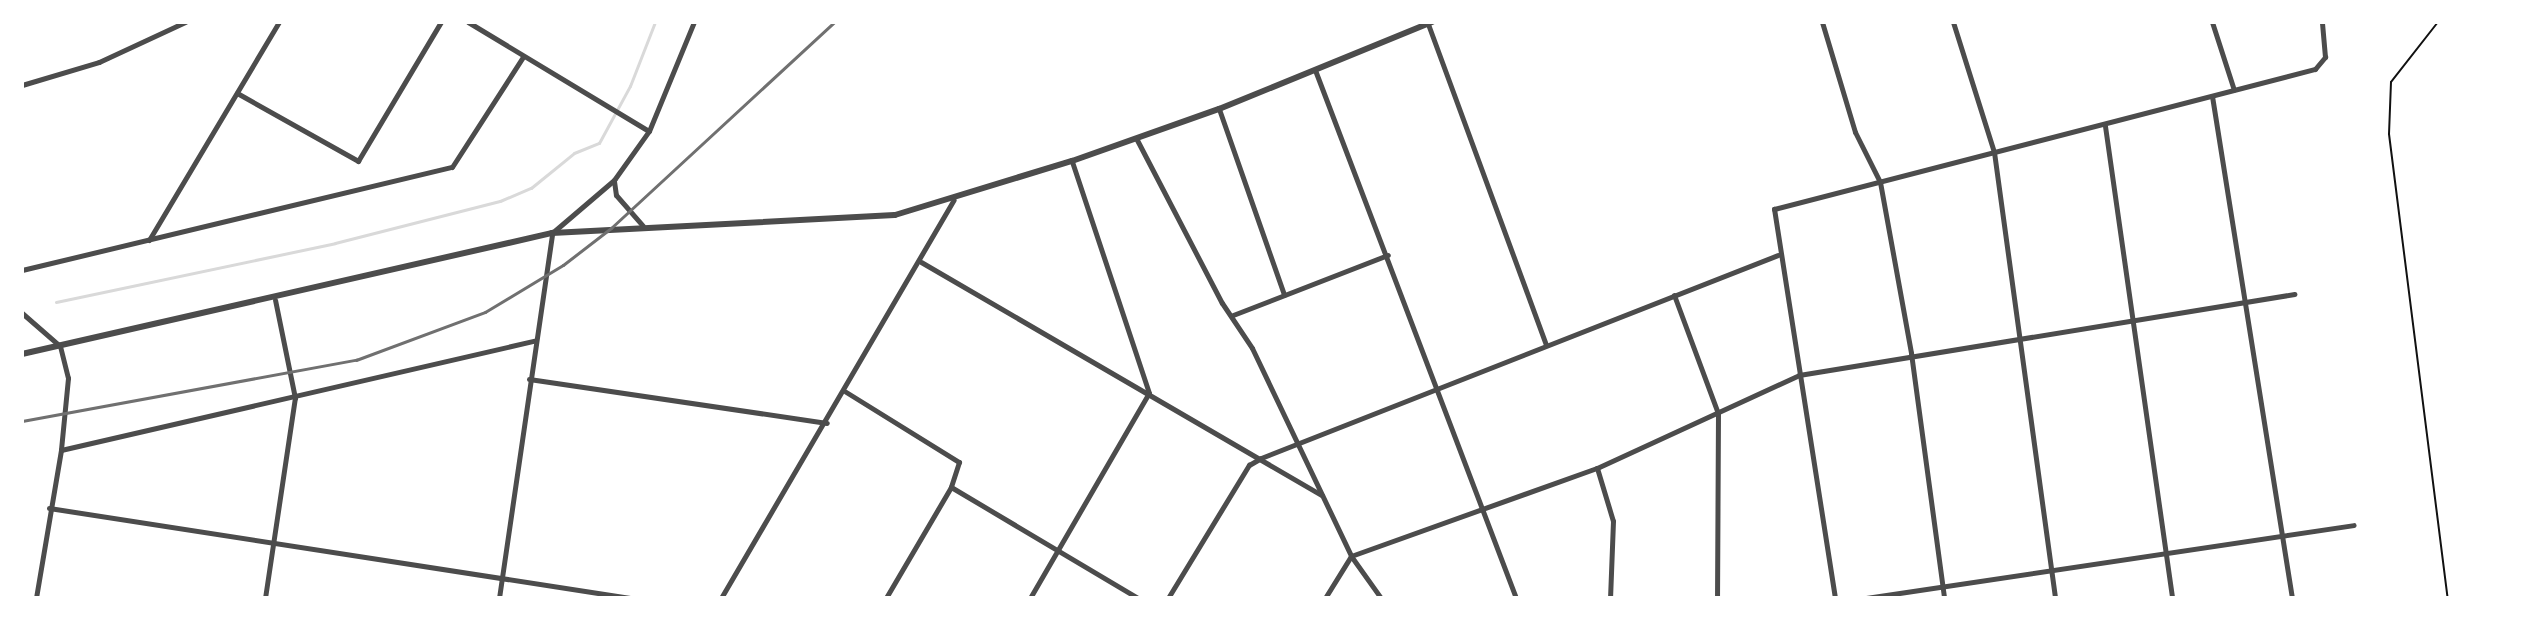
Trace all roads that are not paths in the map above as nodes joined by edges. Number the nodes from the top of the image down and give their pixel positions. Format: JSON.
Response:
{"nodes":[{"id":1,"x":185,"y":22,"type":"edge"},
{"id":2,"x":279,"y":22,"type":"edge"},
{"id":3,"x":441,"y":22,"type":"edge"},
{"id":4,"x":468,"y":22,"type":"edge"},
{"id":5,"x":694,"y":22,"type":"edge"},
{"id":6,"x":1822,"y":22,"type":"edge"},
{"id":7,"x":1953,"y":22,"type":"edge"},
{"id":8,"x":2212,"y":22,"type":"edge"},
{"id":9,"x":2322,"y":22,"type":"edge"},
{"id":10,"x":1430,"y":23,"type":"edge"},
{"id":11,"x":523,"y":57,"type":"junction"},
{"id":12,"x":1315,"y":70,"type":"junction"},
{"id":13,"x":22,"y":85,"type":"edge"},
{"id":14,"x":2234,"y":90,"type":"junction"},
{"id":15,"x":237,"y":93,"type":"junction"},
{"id":16,"x":2212,"y":96,"type":"junction"},
{"id":17,"x":1219,"y":109,"type":"junction"},
{"id":18,"x":2105,"y":126,"type":"junction"},
{"id":19,"x":649,"y":131,"type":"junction"},
{"id":20,"x":1136,"y":138,"type":"junction"},
{"id":21,"x":1994,"y":152,"type":"junction"},
{"id":22,"x":1072,"y":161,"type":"junction"},
{"id":23,"x":614,"y":180,"type":"junction"},
{"id":24,"x":1880,"y":182,"type":"junction"},
{"id":25,"x":954,"y":200,"type":"junction"},
{"id":26,"x":643,"y":226,"type":"junction"},
{"id":27,"x":552,"y":233,"type":"junction"},
{"id":28,"x":148,"y":241,"type":"junction"},
{"id":29,"x":1388,"y":255,"type":"junction"},
{"id":30,"x":1778,"y":255,"type":"junction"},
{"id":31,"x":921,"y":262,"type":"junction"},
{"id":32,"x":22,"y":270,"type":"edge"},
{"id":33,"x":2294,"y":294,"type":"dead end"},
{"id":34,"x":1284,"y":295,"type":"junction"},
{"id":35,"x":1674,"y":295,"type":"junction"},
{"id":36,"x":275,"y":300,"type":"junction"},
{"id":37,"x":2245,"y":301,"type":"junction"},
{"id":38,"x":22,"y":313,"type":"edge"},
{"id":39,"x":1233,"y":315,"type":"junction"},
{"id":40,"x":2135,"y":317,"type":"junction"},
{"id":41,"x":2018,"y":336,"type":"junction"},
{"id":42,"x":535,"y":341,"type":"junction"},
{"id":43,"x":1546,"y":344,"type":"junction"},
{"id":44,"x":60,"y":346,"type":"junction"},
{"id":45,"x":1911,"y":353,"type":"junction"},
{"id":46,"x":22,"y":354,"type":"edge"},
{"id":47,"x":1799,"y":375,"type":"junction"},
{"id":48,"x":529,"y":379,"type":"junction"},
{"id":49,"x":1439,"y":388,"type":"junction"},
{"id":50,"x":846,"y":392,"type":"junction"},
{"id":51,"x":1149,"y":393,"type":"junction"},
{"id":52,"x":295,"y":398,"type":"junction"},
{"id":53,"x":1718,"y":413,"type":"junction"},
{"id":54,"x":827,"y":423,"type":"junction"},
{"id":55,"x":1298,"y":441,"type":"junction"},
{"id":56,"x":61,"y":450,"type":"junction"},
{"id":57,"x":1261,"y":458,"type":"junction"},
{"id":58,"x":1597,"y":468,"type":"junction"},
{"id":59,"x":951,"y":487,"type":"junction"},
{"id":60,"x":1323,"y":496,"type":"junction"},
{"id":61,"x":1483,"y":507,"type":"junction"},
{"id":62,"x":49,"y":508,"type":"junction"},
{"id":63,"x":2354,"y":525,"type":"dead end"},
{"id":64,"x":2284,"y":535,"type":"junction"},
{"id":65,"x":273,"y":543,"type":"junction"},
{"id":66,"x":1058,"y":549,"type":"junction"},
{"id":67,"x":2165,"y":552,"type":"junction"},
{"id":68,"x":1351,"y":556,"type":"junction"},
{"id":69,"x":2051,"y":569,"type":"junction"},
{"id":70,"x":502,"y":578,"type":"junction"},
{"id":71,"x":1942,"y":587,"type":"junction"},
{"id":72,"x":36,"y":598,"type":"edge"},
{"id":73,"x":265,"y":598,"type":"edge"},
{"id":74,"x":499,"y":598,"type":"edge"},
{"id":75,"x":630,"y":598,"type":"edge"},
{"id":76,"x":721,"y":598,"type":"edge"},
{"id":77,"x":886,"y":598,"type":"edge"},
{"id":78,"x":1030,"y":598,"type":"edge"},
{"id":79,"x":1138,"y":598,"type":"edge"},
{"id":80,"x":1168,"y":598,"type":"edge"},
{"id":81,"x":1325,"y":598,"type":"edge"},
{"id":82,"x":1381,"y":598,"type":"edge"},
{"id":83,"x":1516,"y":598,"type":"edge"},
{"id":84,"x":1610,"y":598,"type":"edge"},
{"id":85,"x":1717,"y":598,"type":"edge"},
{"id":86,"x":1835,"y":598,"type":"edge"},
{"id":87,"x":1866,"y":598,"type":"edge"},
{"id":88,"x":1944,"y":598,"type":"edge"},
{"id":89,"x":2055,"y":598,"type":"edge"},
{"id":90,"x":2172,"y":598,"type":"edge"},
{"id":91,"x":2292,"y":598,"type":"edge"}],
"edges":[{"from":1,"to":13,"type":"street"},
{"from":2,"to":15,"type":"street"},
{"from":3,"to":15,"type":"street"},
{"from":4,"to":11,"type":"street"},
{"from":5,"to":19,"type":"street"},
{"from":6,"to":24,"type":"street"},
{"from":7,"to":21,"type":"street"},
{"from":8,"to":14,"type":"street"},
{"from":9,"to":14,"type":"street"},
{"from":10,"to":12,"type":"street"},
{"from":10,"to":43,"type":"street"},
{"from":11,"to":19,"type":"street"},
{"from":11,"to":28,"type":"street"},
{"from":12,"to":17,"type":"street"},
{"from":12,"to":29,"type":"street"},
{"from":14,"to":16,"type":"street"},
{"from":15,"to":28,"type":"street"},
{"from":16,"to":18,"type":"street"},
{"from":16,"to":37,"type":"street"},
{"from":17,"to":20,"type":"street"},
{"from":17,"to":34,"type":"street"},
{"from":18,"to":21,"type":"street"},
{"from":18,"to":40,"type":"street"},
{"from":19,"to":23,"type":"street"},
{"from":20,"to":22,"type":"street"},
{"from":20,"to":39,"type":"street"},
{"from":21,"to":24,"type":"street"},
{"from":21,"to":41,"type":"street"},
{"from":22,"to":25,"type":"street"},
{"from":22,"to":51,"type":"street"},
{"from":23,"to":26,"type":"street"},
{"from":23,"to":27,"type":"street"},
{"from":24,"to":30,"type":"street"},
{"from":24,"to":45,"type":"street"},
{"from":25,"to":26,"type":"street"},
{"from":25,"to":31,"type":"street"},
{"from":26,"to":27,"type":"street"},
{"from":27,"to":36,"type":"street"},
{"from":27,"to":42,"type":"street"},
{"from":28,"to":32,"type":"street"},
{"from":29,"to":34,"type":"street"},
{"from":29,"to":49,"type":"street"},
{"from":30,"to":35,"type":"street"},
{"from":30,"to":47,"type":"street"},
{"from":31,"to":50,"type":"street"},
{"from":31,"to":51,"type":"street"},
{"from":33,"to":37,"type":"street"},
{"from":34,"to":39,"type":"street"},
{"from":35,"to":43,"type":"street"},
{"from":35,"to":53,"type":"street"},
{"from":36,"to":44,"type":"street"},
{"from":36,"to":52,"type":"street"},
{"from":37,"to":40,"type":"street"},
{"from":37,"to":64,"type":"street"},
{"from":38,"to":44,"type":"street"},
{"from":39,"to":55,"type":"street"},
{"from":40,"to":41,"type":"street"},
{"from":40,"to":67,"type":"street"},
{"from":41,"to":45,"type":"street"},
{"from":41,"to":69,"type":"street"},
{"from":42,"to":48,"type":"street"},
{"from":42,"to":52,"type":"street"},
{"from":43,"to":49,"type":"street"},
{"from":44,"to":46,"type":"street"},
{"from":44,"to":56,"type":"street"},
{"from":45,"to":47,"type":"street"},
{"from":45,"to":71,"type":"street"},
{"from":47,"to":53,"type":"street"},
{"from":47,"to":86,"type":"street"},
{"from":48,"to":54,"type":"street"},
{"from":48,"to":70,"type":"street"},
{"from":49,"to":55,"type":"street"},
{"from":49,"to":61,"type":"street"},
{"from":50,"to":54,"type":"street"},
{"from":50,"to":59,"type":"street"},
{"from":51,"to":57,"type":"street"},
{"from":51,"to":66,"type":"street"},
{"from":52,"to":56,"type":"street"},
{"from":52,"to":65,"type":"street"},
{"from":53,"to":58,"type":"street"},
{"from":53,"to":85,"type":"street"},
{"from":54,"to":76,"type":"street"},
{"from":55,"to":57,"type":"street"},
{"from":55,"to":60,"type":"street"},
{"from":56,"to":62,"type":"street"},
{"from":57,"to":60,"type":"street"},
{"from":57,"to":80,"type":"street"},
{"from":58,"to":61,"type":"street"},
{"from":58,"to":84,"type":"street"},
{"from":59,"to":66,"type":"street"},
{"from":59,"to":77,"type":"street"},
{"from":60,"to":68,"type":"street"},
{"from":61,"to":68,"type":"street"},
{"from":61,"to":83,"type":"street"},
{"from":62,"to":65,"type":"street"},
{"from":62,"to":72,"type":"street"},
{"from":63,"to":64,"type":"street"},
{"from":64,"to":67,"type":"street"},
{"from":64,"to":91,"type":"street"},
{"from":65,"to":70,"type":"street"},
{"from":65,"to":73,"type":"street"},
{"from":66,"to":78,"type":"street"},
{"from":66,"to":79,"type":"street"},
{"from":67,"to":69,"type":"street"},
{"from":67,"to":90,"type":"street"},
{"from":68,"to":81,"type":"street"},
{"from":68,"to":82,"type":"street"},
{"from":69,"to":71,"type":"street"},
{"from":69,"to":89,"type":"street"},
{"from":70,"to":74,"type":"street"},
{"from":70,"to":75,"type":"street"},
{"from":71,"to":87,"type":"street"},
{"from":71,"to":88,"type":"street"}]}
